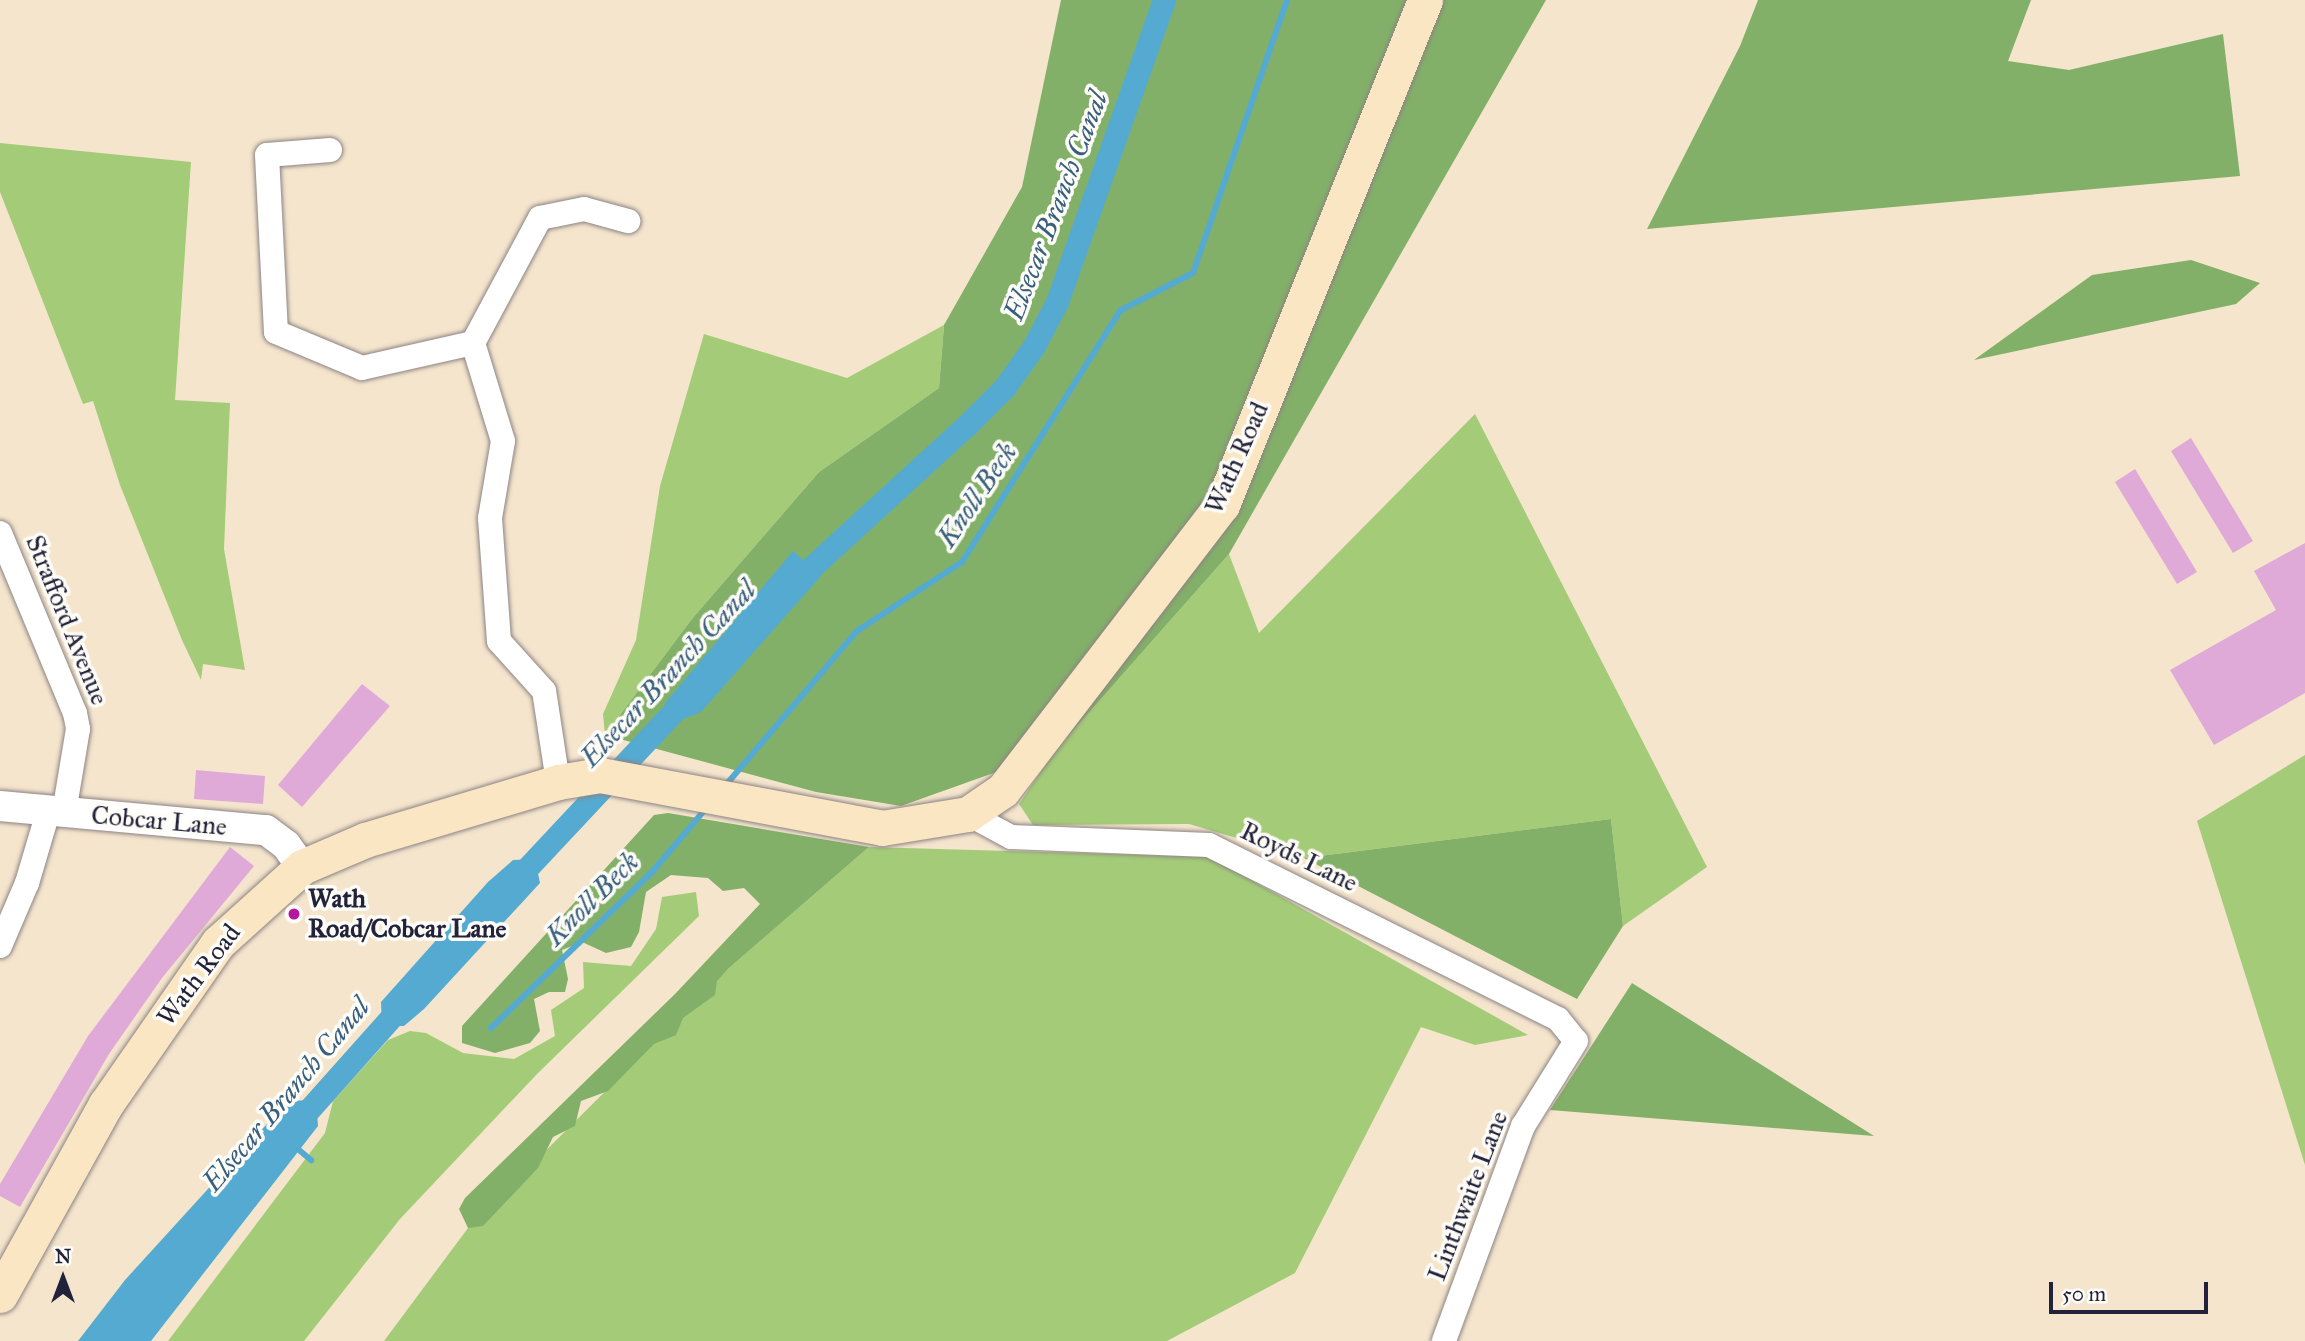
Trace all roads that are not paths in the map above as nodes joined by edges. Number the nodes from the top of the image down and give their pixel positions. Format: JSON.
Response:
{"nodes":[{"id":1,"x":1425,"y":0,"type":"edge"},
{"id":2,"x":330,"y":150,"type":"dead end"},
{"id":3,"x":628,"y":220,"type":"dead end"},
{"id":4,"x":473,"y":343,"type":"junction"},
{"id":5,"x":0,"y":533,"type":"edge"},
{"id":6,"x":558,"y":782,"type":"junction"},
{"id":7,"x":0,"y":806,"type":"edge"},
{"id":8,"x":56,"y":812,"type":"junction"},
{"id":9,"x":968,"y":814,"type":"junction"},
{"id":10,"x":302,"y":867,"type":"junction"},
{"id":11,"x":0,"y":946,"type":"edge"},
{"id":12,"x":1576,"y":1041,"type":"joint"},
{"id":13,"x":0,"y":1295,"type":"edge"},
{"id":14,"x":1444,"y":1341,"type":"edge"}],
"edges":[{"from":1,"to":9,"type":"main road","name":"Wath Road"},
{"from":2,"to":4,"type":"street"},
{"from":3,"to":4,"type":"street"},
{"from":4,"to":6,"type":"street"},
{"from":5,"to":8,"type":"street","name":"Strafford Avenue"},
{"from":6,"to":9,"type":"main road","name":"Wath Road"},
{"from":6,"to":10,"type":"main road","name":"Wath Road"},
{"from":7,"to":8,"type":"street","name":"Cobcar Lane"},
{"from":8,"to":10,"type":"street","name":"Cobcar Lane"},
{"from":8,"to":11,"type":"street","name":"Strafford Avenue"},
{"from":9,"to":12,"type":"street","name":"Royds Lane"},
{"from":10,"to":13,"type":"main road","name":"Wath Road"},
{"from":12,"to":14,"type":"street","name":"Linthwaite Lane"}]}
